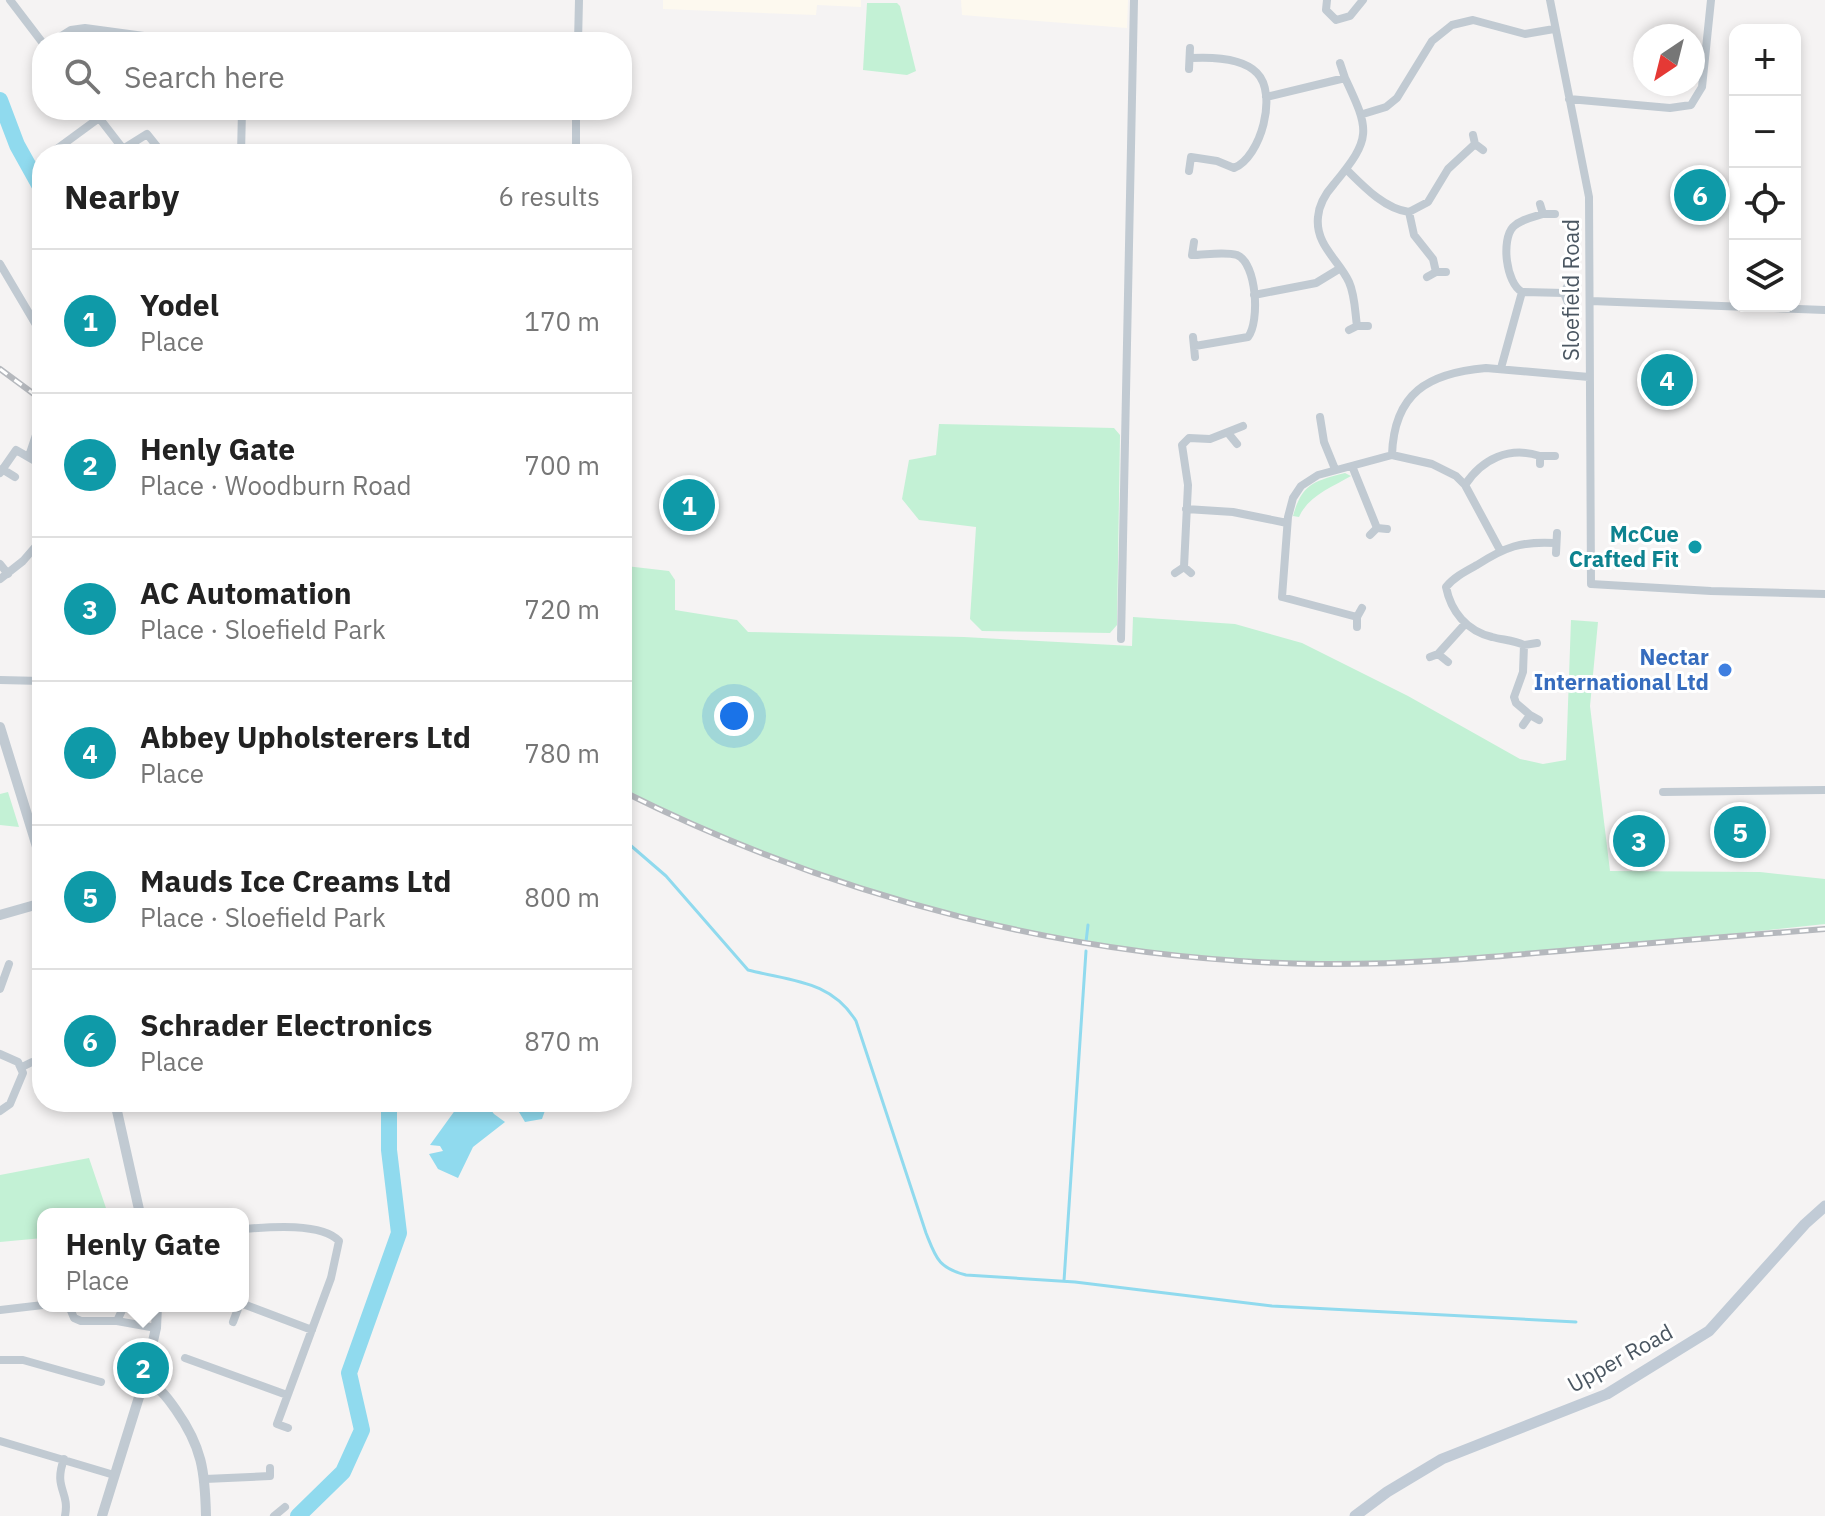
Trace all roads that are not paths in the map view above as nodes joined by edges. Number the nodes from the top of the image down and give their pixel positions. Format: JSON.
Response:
{"nodes":[{"id":1,"x":10,"y":0,"type":"edge"},
{"id":2,"x":579,"y":0,"type":"edge"},
{"id":3,"x":1134,"y":0,"type":"edge"},
{"id":4,"x":1327,"y":0,"type":"edge"},
{"id":5,"x":1363,"y":0,"type":"edge"},
{"id":6,"x":1550,"y":0,"type":"edge"},
{"id":7,"x":1711,"y":0,"type":"edge"},
{"id":8,"x":1554,"y":29,"type":"junction"},
{"id":9,"x":34,"y":32,"type":"edge"},
{"id":10,"x":70,"y":32,"type":"edge"},
{"id":11,"x":104,"y":32,"type":"edge"},
{"id":12,"x":578,"y":32,"type":"edge"},
{"id":13,"x":1340,"y":63,"type":"dead end"},
{"id":14,"x":1189,"y":69,"type":"dead end"},
{"id":15,"x":1345,"y":78,"type":"junction"},
{"id":16,"x":1266,"y":97,"type":"junction"},
{"id":17,"x":1569,"y":99,"type":"junction"},
{"id":18,"x":1363,"y":114,"type":"junction"},
{"id":19,"x":89,"y":120,"type":"edge"},
{"id":20,"x":101,"y":120,"type":"edge"},
{"id":21,"x":242,"y":120,"type":"edge"},
{"id":22,"x":576,"y":120,"type":"edge"},
{"id":23,"x":62,"y":144,"type":"edge"},
{"id":24,"x":119,"y":144,"type":"edge"},
{"id":25,"x":135,"y":144,"type":"edge"},
{"id":26,"x":155,"y":144,"type":"edge"},
{"id":27,"x":241,"y":144,"type":"edge"},
{"id":28,"x":576,"y":144,"type":"edge"},
{"id":29,"x":1483,"y":150,"type":"dead end"},
{"id":30,"x":1347,"y":170,"type":"junction"},
{"id":31,"x":1189,"y":171,"type":"dead end"},
{"id":32,"x":1409,"y":212,"type":"junction"},
{"id":33,"x":1555,"y":214,"type":"dead end"},
{"id":34,"x":1194,"y":242,"type":"dead end"},
{"id":35,"x":1,"y":268,"type":"edge"},
{"id":36,"x":1339,"y":269,"type":"junction"},
{"id":37,"x":1436,"y":274,"type":"dead end"},
{"id":38,"x":1522,"y":292,"type":"junction"},
{"id":39,"x":1254,"y":295,"type":"junction"},
{"id":40,"x":1591,"y":301,"type":"junction"},
{"id":41,"x":1568,"y":303,"type":"dead end"},
{"id":42,"x":1825,"y":310,"type":"edge"},
{"id":43,"x":32,"y":319,"type":"edge"},
{"id":44,"x":1368,"y":326,"type":"dead end"},
{"id":45,"x":1195,"y":357,"type":"dead end"},
{"id":46,"x":1501,"y":368,"type":"junction"},
{"id":47,"x":1589,"y":377,"type":"junction"},
{"id":48,"x":1320,"y":417,"type":"dead end"},
{"id":49,"x":1243,"y":426,"type":"dead end"},
{"id":50,"x":1228,"y":433,"type":"junction"},
{"id":51,"x":1237,"y":444,"type":"dead end"},
{"id":52,"x":32,"y":447,"type":"edge"},
{"id":53,"x":1392,"y":455,"type":"junction"},
{"id":54,"x":29,"y":456,"type":"junction"},
{"id":55,"x":1555,"y":456,"type":"dead end"},
{"id":56,"x":32,"y":458,"type":"edge"},
{"id":57,"x":1352,"y":466,"type":"junction"},
{"id":58,"x":1335,"y":469,"type":"junction"},
{"id":59,"x":1,"y":471,"type":"edge"},
{"id":60,"x":15,"y":477,"type":"dead end"},
{"id":61,"x":1465,"y":485,"type":"junction"},
{"id":62,"x":1186,"y":509,"type":"junction"},
{"id":63,"x":1287,"y":523,"type":"junction"},
{"id":64,"x":1378,"y":531,"type":"dead end"},
{"id":65,"x":32,"y":549,"type":"edge"},
{"id":66,"x":1500,"y":550,"type":"junction"},
{"id":67,"x":1556,"y":553,"type":"dead end"},
{"id":68,"x":0,"y":564,"type":"edge"},
{"id":69,"x":1183,"y":571,"type":"dead end"},
{"id":70,"x":4,"y":577,"type":"edge"},
{"id":71,"x":1825,"y":594,"type":"edge"},
{"id":72,"x":1282,"y":597,"type":"junction"},
{"id":73,"x":1281,"y":611,"type":"dead end"},
{"id":74,"x":1465,"y":624,"type":"junction"},
{"id":75,"x":1357,"y":627,"type":"dead end"},
{"id":76,"x":1121,"y":639,"type":"dead end"},
{"id":77,"x":1537,"y":643,"type":"dead end"},
{"id":78,"x":1524,"y":645,"type":"junction"},
{"id":79,"x":1448,"y":662,"type":"dead end"},
{"id":80,"x":0,"y":680,"type":"edge"},
{"id":81,"x":32,"y":681,"type":"edge"},
{"id":82,"x":1523,"y":725,"type":"dead end"},
{"id":83,"x":0,"y":727,"type":"edge"},
{"id":84,"x":1825,"y":790,"type":"edge"},
{"id":85,"x":1663,"y":792,"type":"dead end"},
{"id":86,"x":32,"y":831,"type":"edge"},
{"id":87,"x":32,"y":906,"type":"edge"},
{"id":88,"x":0,"y":915,"type":"edge"},
{"id":89,"x":9,"y":964,"type":"dead end"},
{"id":90,"x":0,"y":989,"type":"edge"},
{"id":91,"x":0,"y":1054,"type":"edge"},
{"id":92,"x":32,"y":1062,"type":"edge"},
{"id":93,"x":22,"y":1067,"type":"junction"},
{"id":94,"x":0,"y":1111,"type":"edge"},
{"id":95,"x":117,"y":1112,"type":"edge"},
{"id":96,"x":1825,"y":1206,"type":"edge"},
{"id":97,"x":139,"y":1208,"type":"edge"},
{"id":98,"x":249,"y":1229,"type":"edge"},
{"id":99,"x":37,"y":1306,"type":"edge"},
{"id":100,"x":249,"y":1308,"type":"edge"},
{"id":101,"x":0,"y":1310,"type":"edge"},
{"id":102,"x":73,"y":1312,"type":"edge"},
{"id":103,"x":121,"y":1312,"type":"edge"},
{"id":104,"x":157,"y":1312,"type":"edge"},
{"id":105,"x":238,"y":1312,"type":"edge"},
{"id":106,"x":117,"y":1321,"type":"junction"},
{"id":107,"x":233,"y":1322,"type":"dead end"},
{"id":108,"x":156,"y":1328,"type":"junction"},
{"id":109,"x":312,"y":1330,"type":"junction"},
{"id":110,"x":185,"y":1358,"type":"dead end"},
{"id":111,"x":0,"y":1360,"type":"edge"},
{"id":112,"x":144,"y":1381,"type":"junction"},
{"id":113,"x":101,"y":1382,"type":"dead end"},
{"id":114,"x":287,"y":1395,"type":"junction"},
{"id":115,"x":288,"y":1428,"type":"dead end"},
{"id":116,"x":0,"y":1441,"type":"edge"},
{"id":117,"x":64,"y":1459,"type":"junction"},
{"id":118,"x":270,"y":1468,"type":"dead end"},
{"id":119,"x":114,"y":1475,"type":"junction"},
{"id":120,"x":205,"y":1479,"type":"junction"},
{"id":121,"x":285,"y":1507,"type":"dead end"},
{"id":122,"x":65,"y":1516,"type":"edge"},
{"id":123,"x":102,"y":1516,"type":"edge"},
{"id":124,"x":206,"y":1516,"type":"edge"},
{"id":125,"x":274,"y":1516,"type":"edge"},
{"id":126,"x":1355,"y":1516,"type":"edge"}],
"edges":[{"from":1,"to":9,"type":"street"},
{"from":2,"to":12,"type":"street"},
{"from":3,"to":76,"type":"street"},
{"from":4,"to":5,"type":"street"},
{"from":6,"to":8,"type":"street","name":"Sloefield Road"},
{"from":7,"to":17,"type":"street"},
{"from":8,"to":17,"type":"street","name":"Sloefield Road"},
{"from":8,"to":18,"type":"street"},
{"from":10,"to":11,"type":"street"},
{"from":13,"to":15,"type":"street"},
{"from":14,"to":16,"type":"street"},
{"from":15,"to":16,"type":"street"},
{"from":15,"to":18,"type":"street"},
{"from":16,"to":31,"type":"street"},
{"from":17,"to":40,"type":"street","name":"Sloefield Road"},
{"from":18,"to":30,"type":"street"},
{"from":19,"to":23,"type":"street"},
{"from":20,"to":24,"type":"street"},
{"from":21,"to":27,"type":"street"},
{"from":22,"to":28,"type":"street"},
{"from":25,"to":26,"type":"street"},
{"from":29,"to":32,"type":"street"},
{"from":30,"to":32,"type":"street"},
{"from":30,"to":36,"type":"street"},
{"from":32,"to":37,"type":"street"},
{"from":33,"to":38,"type":"street"},
{"from":34,"to":39,"type":"street"},
{"from":35,"to":43,"type":"street"},
{"from":36,"to":39,"type":"street"},
{"from":36,"to":44,"type":"street"},
{"from":38,"to":41,"type":"street"},
{"from":38,"to":46,"type":"street"},
{"from":39,"to":45,"type":"street"},
{"from":40,"to":42,"type":"street"},
{"from":40,"to":47,"type":"street","name":"Sloefield Road"},
{"from":46,"to":47,"type":"street"},
{"from":46,"to":53,"type":"street"},
{"from":47,"to":71,"type":"street","name":"Sloefield Road"},
{"from":48,"to":58,"type":"street"},
{"from":49,"to":50,"type":"street"},
{"from":50,"to":51,"type":"street"},
{"from":50,"to":62,"type":"street"},
{"from":52,"to":54,"type":"street"},
{"from":53,"to":57,"type":"street"},
{"from":53,"to":61,"type":"street"},
{"from":54,"to":56,"type":"street"},
{"from":54,"to":59,"type":"street"},
{"from":55,"to":61,"type":"street"},
{"from":57,"to":58,"type":"street"},
{"from":57,"to":64,"type":"street"},
{"from":58,"to":63,"type":"street"},
{"from":59,"to":60,"type":"street"},
{"from":61,"to":66,"type":"street"},
{"from":62,"to":63,"type":"street"},
{"from":62,"to":69,"type":"street"},
{"from":63,"to":72,"type":"street"},
{"from":65,"to":70,"type":"street"},
{"from":66,"to":67,"type":"street"},
{"from":66,"to":74,"type":"street"},
{"from":68,"to":70,"type":"street"},
{"from":72,"to":73,"type":"street"},
{"from":72,"to":75,"type":"street"},
{"from":74,"to":78,"type":"street"},
{"from":74,"to":79,"type":"street"},
{"from":77,"to":78,"type":"street"},
{"from":78,"to":82,"type":"street"},
{"from":80,"to":81,"type":"street"},
{"from":83,"to":86,"type":"street"},
{"from":84,"to":85,"type":"street"},
{"from":87,"to":88,"type":"street"},
{"from":89,"to":90,"type":"street"},
{"from":91,"to":93,"type":"street"},
{"from":92,"to":93,"type":"street"},
{"from":93,"to":94,"type":"street"},
{"from":95,"to":97,"type":"street"},
{"from":96,"to":126,"type":"main road","name":"Upper Road"},
{"from":98,"to":109,"type":"street"},
{"from":99,"to":101,"type":"street"},
{"from":100,"to":109,"type":"street"},
{"from":102,"to":106,"type":"street"},
{"from":103,"to":106,"type":"street"},
{"from":104,"to":108,"type":"street"},
{"from":105,"to":107,"type":"street"},
{"from":106,"to":108,"type":"street"},
{"from":108,"to":112,"type":"street"},
{"from":109,"to":114,"type":"street"},
{"from":110,"to":114,"type":"street"},
{"from":111,"to":113,"type":"street"},
{"from":112,"to":119,"type":"street"},
{"from":112,"to":120,"type":"street"},
{"from":114,"to":115,"type":"street"},
{"from":116,"to":117,"type":"street"},
{"from":117,"to":119,"type":"street"},
{"from":117,"to":122,"type":"street"},
{"from":118,"to":120,"type":"street"},
{"from":119,"to":123,"type":"street"},
{"from":120,"to":124,"type":"street"},
{"from":121,"to":125,"type":"street"}]}
